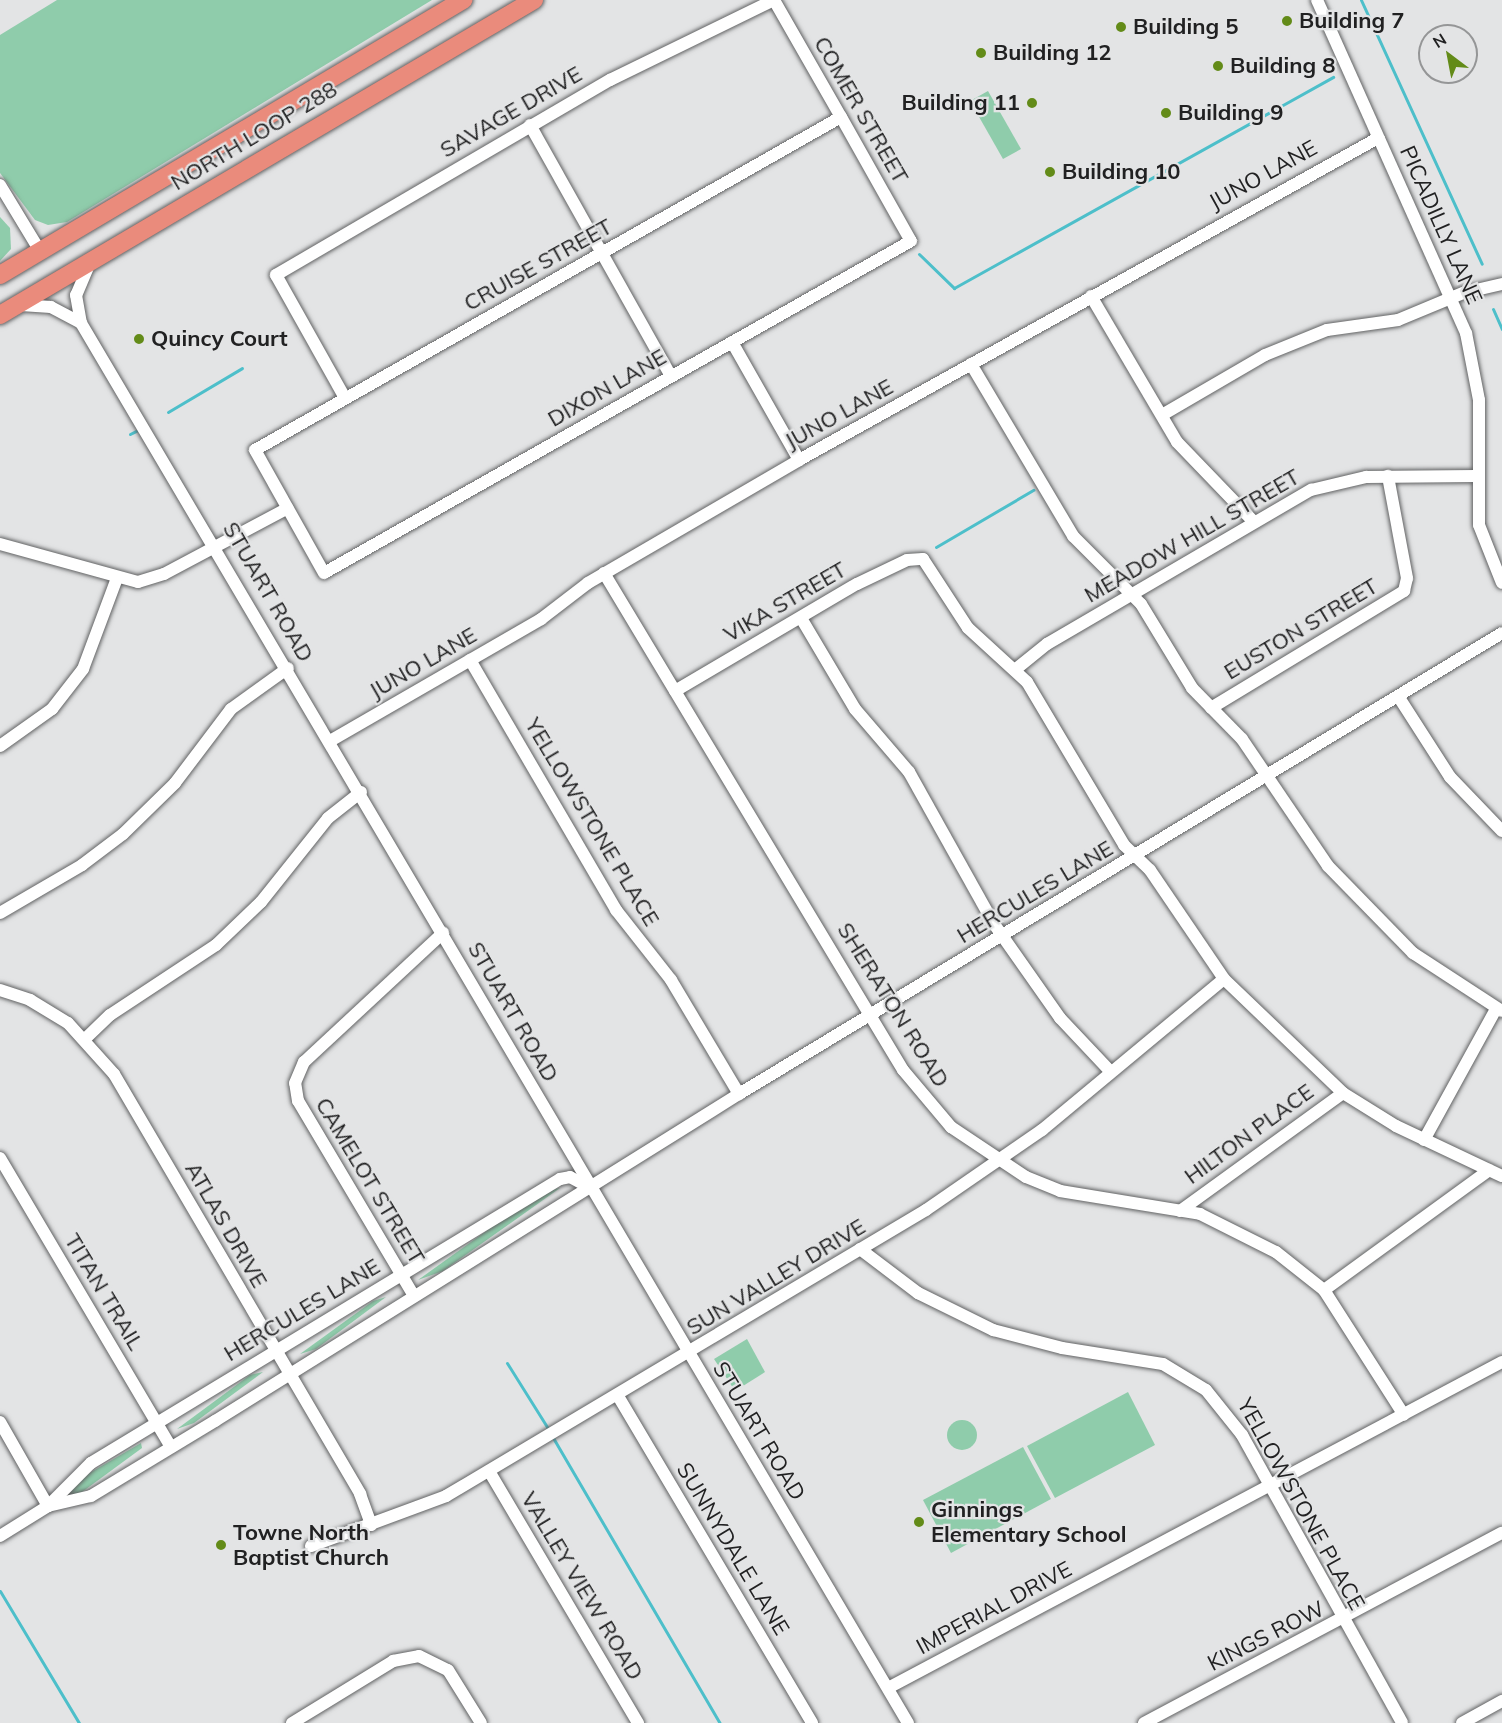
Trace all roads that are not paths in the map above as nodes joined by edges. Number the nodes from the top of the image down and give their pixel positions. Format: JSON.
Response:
{"nodes":[{"id":1,"x":463,"y":0,"type":"edge"},
{"id":2,"x":534,"y":0,"type":"edge"},
{"id":3,"x":774,"y":0,"type":"edge"},
{"id":4,"x":1317,"y":0,"type":"edge"},
{"id":5,"x":841,"y":117,"type":"junction"},
{"id":6,"x":530,"y":125,"type":"junction"},
{"id":7,"x":1378,"y":138,"type":"junction"},
{"id":8,"x":0,"y":186,"type":"edge"},
{"id":9,"x":911,"y":241,"type":"joint"},
{"id":10,"x":40,"y":251,"type":"junction"},
{"id":11,"x":601,"y":254,"type":"junction"},
{"id":12,"x":93,"y":260,"type":"junction"},
{"id":13,"x":0,"y":275,"type":"edge"},
{"id":14,"x":1502,"y":284,"type":"edge"},
{"id":15,"x":1091,"y":296,"type":"junction"},
{"id":16,"x":1451,"y":297,"type":"junction"},
{"id":17,"x":16,"y":306,"type":"junction"},
{"id":18,"x":0,"y":315,"type":"edge"},
{"id":19,"x":81,"y":323,"type":"junction"},
{"id":20,"x":732,"y":342,"type":"junction"},
{"id":21,"x":971,"y":364,"type":"junction"},
{"id":22,"x":671,"y":376,"type":"junction"},
{"id":23,"x":345,"y":398,"type":"junction"},
{"id":24,"x":1162,"y":415,"type":"junction"},
{"id":25,"x":799,"y":460,"type":"junction"},
{"id":26,"x":1389,"y":476,"type":"junction"},
{"id":27,"x":1476,"y":476,"type":"junction"},
{"id":28,"x":288,"y":508,"type":"junction"},
{"id":29,"x":1254,"y":522,"type":"junction"},
{"id":30,"x":0,"y":544,"type":"edge"},
{"id":31,"x":216,"y":546,"type":"junction"},
{"id":32,"x":604,"y":573,"type":"junction"},
{"id":33,"x":117,"y":578,"type":"junction"},
{"id":34,"x":1502,"y":583,"type":"edge"},
{"id":35,"x":1132,"y":593,"type":"junction"},
{"id":36,"x":801,"y":618,"type":"junction"},
{"id":37,"x":1502,"y":633,"type":"edge"},
{"id":38,"x":470,"y":660,"type":"junction"},
{"id":39,"x":288,"y":668,"type":"junction"},
{"id":40,"x":1016,"y":669,"type":"junction"},
{"id":41,"x":675,"y":691,"type":"junction"},
{"id":42,"x":1398,"y":696,"type":"junction"},
{"id":43,"x":1211,"y":708,"type":"junction"},
{"id":44,"x":330,"y":741,"type":"junction"},
{"id":45,"x":0,"y":746,"type":"edge"},
{"id":46,"x":1267,"y":775,"type":"junction"},
{"id":47,"x":361,"y":792,"type":"junction"},
{"id":48,"x":1502,"y":831,"type":"edge"},
{"id":49,"x":1136,"y":855,"type":"junction"},
{"id":50,"x":0,"y":913,"type":"edge"},
{"id":51,"x":443,"y":933,"type":"junction"},
{"id":52,"x":1003,"y":936,"type":"junction"},
{"id":53,"x":1224,"y":979,"type":"junction"},
{"id":54,"x":0,"y":990,"type":"edge"},
{"id":55,"x":1499,"y":1010,"type":"edge"},
{"id":56,"x":872,"y":1015,"type":"junction"},
{"id":57,"x":86,"y":1038,"type":"junction"},
{"id":58,"x":1110,"y":1071,"type":"junction"},
{"id":59,"x":1343,"y":1093,"type":"junction"},
{"id":60,"x":740,"y":1095,"type":"junction"},
{"id":61,"x":1424,"y":1140,"type":"junction"},
{"id":62,"x":0,"y":1158,"type":"edge"},
{"id":63,"x":1000,"y":1162,"type":"junction"},
{"id":64,"x":1489,"y":1170,"type":"junction"},
{"id":65,"x":1502,"y":1176,"type":"edge"},
{"id":66,"x":590,"y":1188,"type":"junction"},
{"id":67,"x":1180,"y":1211,"type":"junction"},
{"id":68,"x":860,"y":1249,"type":"junction"},
{"id":69,"x":401,"y":1275,"type":"junction"},
{"id":70,"x":1324,"y":1290,"type":"junction"},
{"id":71,"x":414,"y":1296,"type":"junction"},
{"id":72,"x":275,"y":1351,"type":"junction"},
{"id":73,"x":688,"y":1355,"type":"junction"},
{"id":74,"x":1502,"y":1362,"type":"edge"},
{"id":75,"x":289,"y":1375,"type":"junction"},
{"id":76,"x":618,"y":1396,"type":"junction"},
{"id":77,"x":1404,"y":1415,"type":"junction"},
{"id":78,"x":0,"y":1422,"type":"edge"},
{"id":79,"x":158,"y":1424,"type":"junction"},
{"id":80,"x":171,"y":1447,"type":"junction"},
{"id":81,"x":489,"y":1471,"type":"junction"},
{"id":82,"x":1268,"y":1486,"type":"junction"},
{"id":83,"x":48,"y":1506,"type":"junction"},
{"id":84,"x":371,"y":1524,"type":"junction"},
{"id":85,"x":1502,"y":1533,"type":"edge"},
{"id":86,"x":0,"y":1536,"type":"edge"},
{"id":87,"x":311,"y":1546,"type":"dead end"},
{"id":88,"x":1342,"y":1621,"type":"junction"},
{"id":89,"x":888,"y":1688,"type":"junction"},
{"id":90,"x":1502,"y":1701,"type":"edge"},
{"id":91,"x":292,"y":1723,"type":"edge"},
{"id":92,"x":482,"y":1723,"type":"edge"},
{"id":93,"x":638,"y":1723,"type":"edge"},
{"id":94,"x":812,"y":1723,"type":"edge"},
{"id":95,"x":908,"y":1723,"type":"edge"},
{"id":96,"x":1144,"y":1723,"type":"edge"},
{"id":97,"x":1402,"y":1723,"type":"edge"},
{"id":98,"x":1462,"y":1723,"type":"edge"}],
"edges":[{"from":1,"to":10,"type":"highway","name":"NORTH LOOP 288"},
{"from":2,"to":12,"type":"highway","name":"NORTH LOOP 288"},
{"from":3,"to":5,"type":"street","name":"COMER STREET"},
{"from":3,"to":6,"type":"street","name":"SAVAGE DRIVE"},
{"from":4,"to":7,"type":"street","name":"PICADILLY LANE"},
{"from":5,"to":9,"type":"street","name":"COMER STREET"},
{"from":5,"to":11,"type":"street","name":"CRUISE STREET"},
{"from":6,"to":11,"type":"street"},
{"from":6,"to":23,"type":"street","name":"SAVAGE DRIVE"},
{"from":7,"to":15,"type":"street","name":"JUNO LANE"},
{"from":7,"to":16,"type":"street","name":"PICADILLY LANE"},
{"from":8,"to":10,"type":"street"},
{"from":9,"to":20,"type":"street","name":"DIXON LANE"},
{"from":10,"to":13,"type":"highway","name":"NORTH LOOP 288"},
{"from":11,"to":22,"type":"street"},
{"from":11,"to":23,"type":"street","name":"CRUISE STREET"},
{"from":12,"to":17,"type":"highway","name":"NORTH LOOP 288"},
{"from":12,"to":19,"type":"street","name":"STUART ROAD"},
{"from":14,"to":16,"type":"street"},
{"from":15,"to":21,"type":"street","name":"JUNO LANE"},
{"from":15,"to":24,"type":"street"},
{"from":16,"to":24,"type":"street"},
{"from":16,"to":27,"type":"street","name":"PICADILLY LANE"},
{"from":17,"to":18,"type":"highway","name":"NORTH LOOP 288"},
{"from":17,"to":19,"type":"street"},
{"from":19,"to":31,"type":"street","name":"STUART ROAD"},
{"from":20,"to":22,"type":"street","name":"DIXON LANE"},
{"from":20,"to":25,"type":"street"},
{"from":21,"to":25,"type":"street","name":"JUNO LANE"},
{"from":21,"to":35,"type":"street"},
{"from":22,"to":28,"type":"street","name":"DIXON LANE"},
{"from":23,"to":28,"type":"street","name":"CRUISE STREET"},
{"from":24,"to":29,"type":"street"},
{"from":25,"to":32,"type":"street","name":"JUNO LANE"},
{"from":26,"to":27,"type":"street","name":"MEADOW HILL STREET"},
{"from":26,"to":29,"type":"street","name":"MEADOW HILL STREET"},
{"from":26,"to":43,"type":"street","name":"EUSTON STREET"},
{"from":27,"to":34,"type":"street","name":"PICADILLY LANE"},
{"from":28,"to":31,"type":"street"},
{"from":29,"to":35,"type":"street","name":"MEADOW HILL STREET"},
{"from":30,"to":33,"type":"street"},
{"from":31,"to":33,"type":"street"},
{"from":31,"to":39,"type":"street","name":"STUART ROAD"},
{"from":32,"to":38,"type":"street","name":"JUNO LANE"},
{"from":32,"to":41,"type":"street","name":"SHERATON ROAD"},
{"from":33,"to":45,"type":"street"},
{"from":35,"to":40,"type":"street","name":"MEADOW HILL STREET"},
{"from":35,"to":43,"type":"street"},
{"from":36,"to":40,"type":"street","name":"VIKA STREET"},
{"from":36,"to":41,"type":"street","name":"VIKA STREET"},
{"from":36,"to":52,"type":"street"},
{"from":37,"to":42,"type":"street","name":"HERCULES LANE"},
{"from":38,"to":44,"type":"street","name":"JUNO LANE"},
{"from":38,"to":60,"type":"street","name":"YELLOWSTONE PLACE"},
{"from":39,"to":44,"type":"street","name":"STUART ROAD"},
{"from":39,"to":50,"type":"street"},
{"from":40,"to":49,"type":"street"},
{"from":41,"to":56,"type":"street","name":"SHERATON ROAD"},
{"from":42,"to":46,"type":"street","name":"HERCULES LANE"},
{"from":42,"to":48,"type":"street"},
{"from":43,"to":46,"type":"street"},
{"from":44,"to":47,"type":"street","name":"STUART ROAD"},
{"from":46,"to":49,"type":"street","name":"HERCULES LANE"},
{"from":46,"to":55,"type":"street"},
{"from":47,"to":51,"type":"street","name":"STUART ROAD"},
{"from":47,"to":57,"type":"street"},
{"from":49,"to":52,"type":"street","name":"HERCULES LANE"},
{"from":49,"to":53,"type":"street"},
{"from":51,"to":66,"type":"street","name":"STUART ROAD"},
{"from":51,"to":69,"type":"street","name":"CAMELOT STREET"},
{"from":52,"to":56,"type":"street","name":"HERCULES LANE"},
{"from":52,"to":58,"type":"street"},
{"from":53,"to":58,"type":"street","name":"SUN VALLEY DRIVE"},
{"from":53,"to":59,"type":"street"},
{"from":54,"to":57,"type":"street","name":"ATLAS DRIVE"},
{"from":55,"to":61,"type":"street"},
{"from":56,"to":60,"type":"street","name":"HERCULES LANE"},
{"from":56,"to":63,"type":"street","name":"SHERATON ROAD"},
{"from":57,"to":72,"type":"street","name":"ATLAS DRIVE"},
{"from":58,"to":63,"type":"street","name":"SUN VALLEY DRIVE"},
{"from":59,"to":61,"type":"street"},
{"from":59,"to":67,"type":"street","name":"HILTON PLACE"},
{"from":60,"to":66,"type":"street","name":"HERCULES LANE"},
{"from":61,"to":64,"type":"street"},
{"from":62,"to":79,"type":"street","name":"TITAN TRAIL"},
{"from":63,"to":67,"type":"street","name":"SHERATON ROAD"},
{"from":63,"to":68,"type":"street","name":"SUN VALLEY DRIVE"},
{"from":64,"to":65,"type":"street"},
{"from":64,"to":70,"type":"street"},
{"from":66,"to":69,"type":"street","name":"HERCULES LANE"},
{"from":66,"to":71,"type":"street","name":"HERCULES LANE"},
{"from":66,"to":73,"type":"street","name":"STUART ROAD"},
{"from":67,"to":70,"type":"street","name":"SHERATON ROAD"},
{"from":68,"to":73,"type":"street","name":"SUN VALLEY DRIVE"},
{"from":68,"to":82,"type":"street","name":"YELLOWSTONE PLACE"},
{"from":69,"to":71,"type":"street","name":"CAMELOT STREET"},
{"from":69,"to":72,"type":"street","name":"HERCULES LANE"},
{"from":70,"to":77,"type":"street","name":"SHERATON ROAD"},
{"from":71,"to":75,"type":"street","name":"HERCULES LANE"},
{"from":72,"to":75,"type":"street","name":"ATLAS DRIVE"},
{"from":72,"to":79,"type":"street","name":"HERCULES LANE"},
{"from":73,"to":76,"type":"street","name":"SUN VALLEY DRIVE"},
{"from":73,"to":89,"type":"street","name":"STUART ROAD"},
{"from":74,"to":77,"type":"street","name":"IMPERIAL DRIVE"},
{"from":75,"to":80,"type":"street","name":"HERCULES LANE"},
{"from":75,"to":84,"type":"street","name":"ATLAS DRIVE"},
{"from":76,"to":81,"type":"street","name":"SUN VALLEY DRIVE"},
{"from":76,"to":94,"type":"street","name":"SUNNYDALE LANE"},
{"from":77,"to":82,"type":"street","name":"IMPERIAL DRIVE"},
{"from":78,"to":83,"type":"street"},
{"from":79,"to":80,"type":"street","name":"TITAN TRAIL"},
{"from":79,"to":83,"type":"street","name":"HERCULES LANE"},
{"from":80,"to":83,"type":"street","name":"HERCULES LANE"},
{"from":81,"to":84,"type":"street","name":"SUN VALLEY DRIVE"},
{"from":81,"to":93,"type":"street","name":"VALLEY VIEW ROAD"},
{"from":82,"to":88,"type":"street","name":"YELLOWSTONE PLACE"},
{"from":82,"to":89,"type":"street","name":"IMPERIAL DRIVE"},
{"from":83,"to":86,"type":"street","name":"HERCULES LANE"},
{"from":84,"to":87,"type":"street","name":"SUN VALLEY DRIVE"},
{"from":85,"to":88,"type":"street","name":"KINGS ROW"},
{"from":88,"to":96,"type":"street","name":"KINGS ROW"},
{"from":88,"to":97,"type":"street","name":"YELLOWSTONE PLACE"},
{"from":89,"to":95,"type":"street","name":"STUART ROAD"},
{"from":90,"to":98,"type":"street"},
{"from":91,"to":92,"type":"street"}]}
